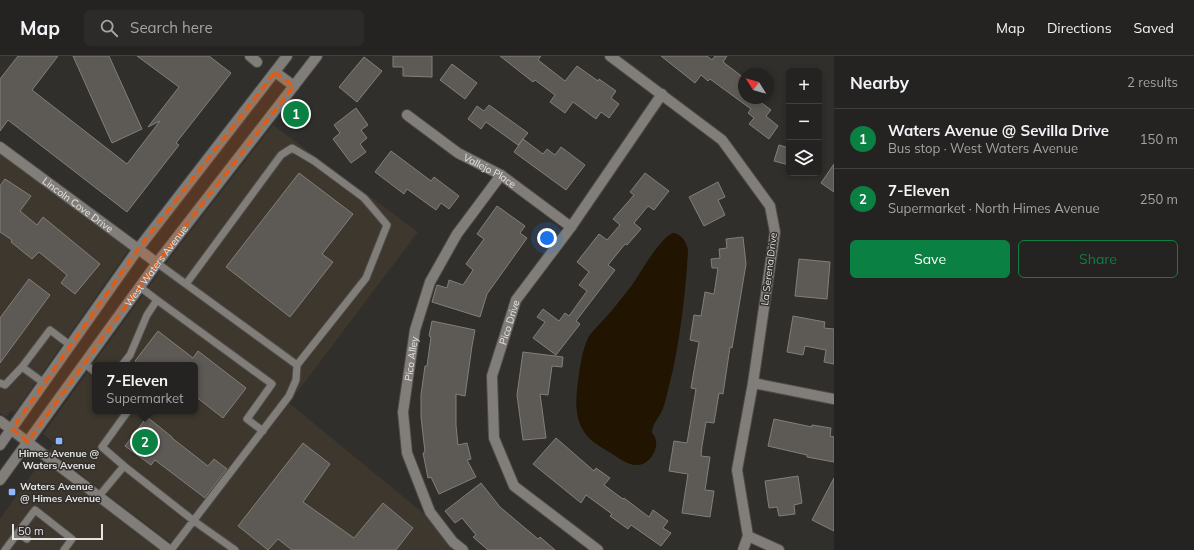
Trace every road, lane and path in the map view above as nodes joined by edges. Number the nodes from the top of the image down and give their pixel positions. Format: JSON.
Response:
{"nodes":[{"id":1,"x":287,"y":56,"type":"edge"},
{"id":2,"x":317,"y":56,"type":"edge"},
{"id":3,"x":610,"y":56,"type":"edge"},
{"id":4,"x":275,"y":72,"type":"junction"},
{"id":5,"x":294,"y":86,"type":"junction"},
{"id":6,"x":662,"y":94,"type":"junction"},
{"id":7,"x":407,"y":115,"type":"dead end"},
{"id":8,"x":0,"y":147,"type":"edge"},
{"id":9,"x":501,"y":175,"type":"junction"},
{"id":10,"x":571,"y":227,"type":"junction"},
{"id":11,"x":138,"y":249,"type":"junction"},
{"id":12,"x":157,"y":263,"type":"junction"},
{"id":13,"x":186,"y":284,"type":"junction"},
{"id":14,"x":140,"y":287,"type":"junction"},
{"id":15,"x":158,"y":300,"type":"junction"},
{"id":16,"x":70,"y":345,"type":"junction"},
{"id":17,"x":124,"y":362,"type":"edge"},
{"id":18,"x":85,"y":364,"type":"junction"},
{"id":19,"x":297,"y":365,"type":"junction"},
{"id":20,"x":22,"y":367,"type":"junction"},
{"id":21,"x":92,"y":370,"type":"edge"},
{"id":22,"x":0,"y":383,"type":"edge"},
{"id":23,"x":44,"y":383,"type":"junction"},
{"id":24,"x":753,"y":383,"type":"junction"},
{"id":25,"x":834,"y":399,"type":"edge"},
{"id":26,"x":126,"y":414,"type":"edge"},
{"id":27,"x":0,"y":421,"type":"edge"},
{"id":28,"x":12,"y":430,"type":"junction"},
{"id":29,"x":263,"y":431,"type":"junction"},
{"id":30,"x":28,"y":442,"type":"junction"},
{"id":31,"x":0,"y":445,"type":"edge"},
{"id":32,"x":124,"y":466,"type":"junction"},
{"id":33,"x":0,"y":480,"type":"edge"},
{"id":34,"x":99,"y":496,"type":"junction"},
{"id":35,"x":194,"y":521,"type":"junction"},
{"id":36,"x":18,"y":533,"type":"junction"},
{"id":37,"x":748,"y":536,"type":"junction"},
{"id":38,"x":27,"y":539,"type":"dead end"},
{"id":39,"x":8,"y":549,"type":"edge"},
{"id":40,"x":64,"y":550,"type":"edge"},
{"id":41,"x":170,"y":550,"type":"edge"},
{"id":42,"x":234,"y":550,"type":"edge"},
{"id":43,"x":463,"y":550,"type":"edge"},
{"id":44,"x":598,"y":550,"type":"edge"},
{"id":45,"x":743,"y":550,"type":"edge"},
{"id":46,"x":779,"y":550,"type":"edge"}],
"edges":[{"from":1,"to":4,"type":"street"},
{"from":2,"to":5,"type":"street","name":"West Waters Avenue"},
{"from":3,"to":6,"type":"street","name":"La Serena Drive"},
{"from":4,"to":5,"type":"street"},
{"from":4,"to":11,"type":"street"},
{"from":5,"to":12,"type":"street","name":"West Waters Avenue"},
{"from":6,"to":10,"type":"street","name":"Pico Drive"},
{"from":6,"to":24,"type":"street","name":"La Serena Drive"},
{"from":7,"to":9,"type":"street","name":"Vallejo Place"},
{"from":8,"to":11,"type":"street","name":"Lincoln Cove Drive"},
{"from":9,"to":10,"type":"street","name":"Vallejo Place"},
{"from":9,"to":43,"type":"street","name":"Pico Alley"},
{"from":10,"to":44,"type":"street","name":"Pico Drive"},
{"from":11,"to":12,"type":"street","name":"Lincoln Cove Drive"},
{"from":11,"to":16,"type":"street"},
{"from":12,"to":13,"type":"lane"},
{"from":12,"to":14,"type":"street","name":"West Waters Avenue"},
{"from":13,"to":19,"type":"lane"},
{"from":13,"to":19,"type":"lane"},
{"from":14,"to":15,"type":"lane"},
{"from":14,"to":18,"type":"street","name":"West Waters Avenue"},
{"from":15,"to":17,"type":"lane"},
{"from":15,"to":29,"type":"lane"},
{"from":16,"to":20,"type":"lane"},
{"from":16,"to":23,"type":"street"},
{"from":18,"to":21,"type":"lane"},
{"from":18,"to":30,"type":"street","name":"West Waters Avenue"},
{"from":19,"to":29,"type":"lane"},
{"from":20,"to":22,"type":"lane"},
{"from":20,"to":23,"type":"lane"},
{"from":23,"to":28,"type":"street"},
{"from":24,"to":25,"type":"street"},
{"from":24,"to":37,"type":"street","name":"La Serena Drive"},
{"from":26,"to":32,"type":"lane"},
{"from":27,"to":28,"type":"street"},
{"from":28,"to":30,"type":"street"},
{"from":28,"to":31,"type":"street"},
{"from":29,"to":35,"type":"lane"},
{"from":30,"to":33,"type":"street","name":"West Waters Avenue"},
{"from":30,"to":34,"type":"street"},
{"from":32,"to":34,"type":"lane"},
{"from":32,"to":35,"type":"lane"},
{"from":34,"to":41,"type":"street"},
{"from":35,"to":41,"type":"lane"},
{"from":35,"to":42,"type":"lane"},
{"from":36,"to":38,"type":"lane"},
{"from":36,"to":39,"type":"lane"},
{"from":36,"to":40,"type":"lane"},
{"from":37,"to":45,"type":"street","name":"La Serena Drive"},
{"from":37,"to":46,"type":"street"}]}
